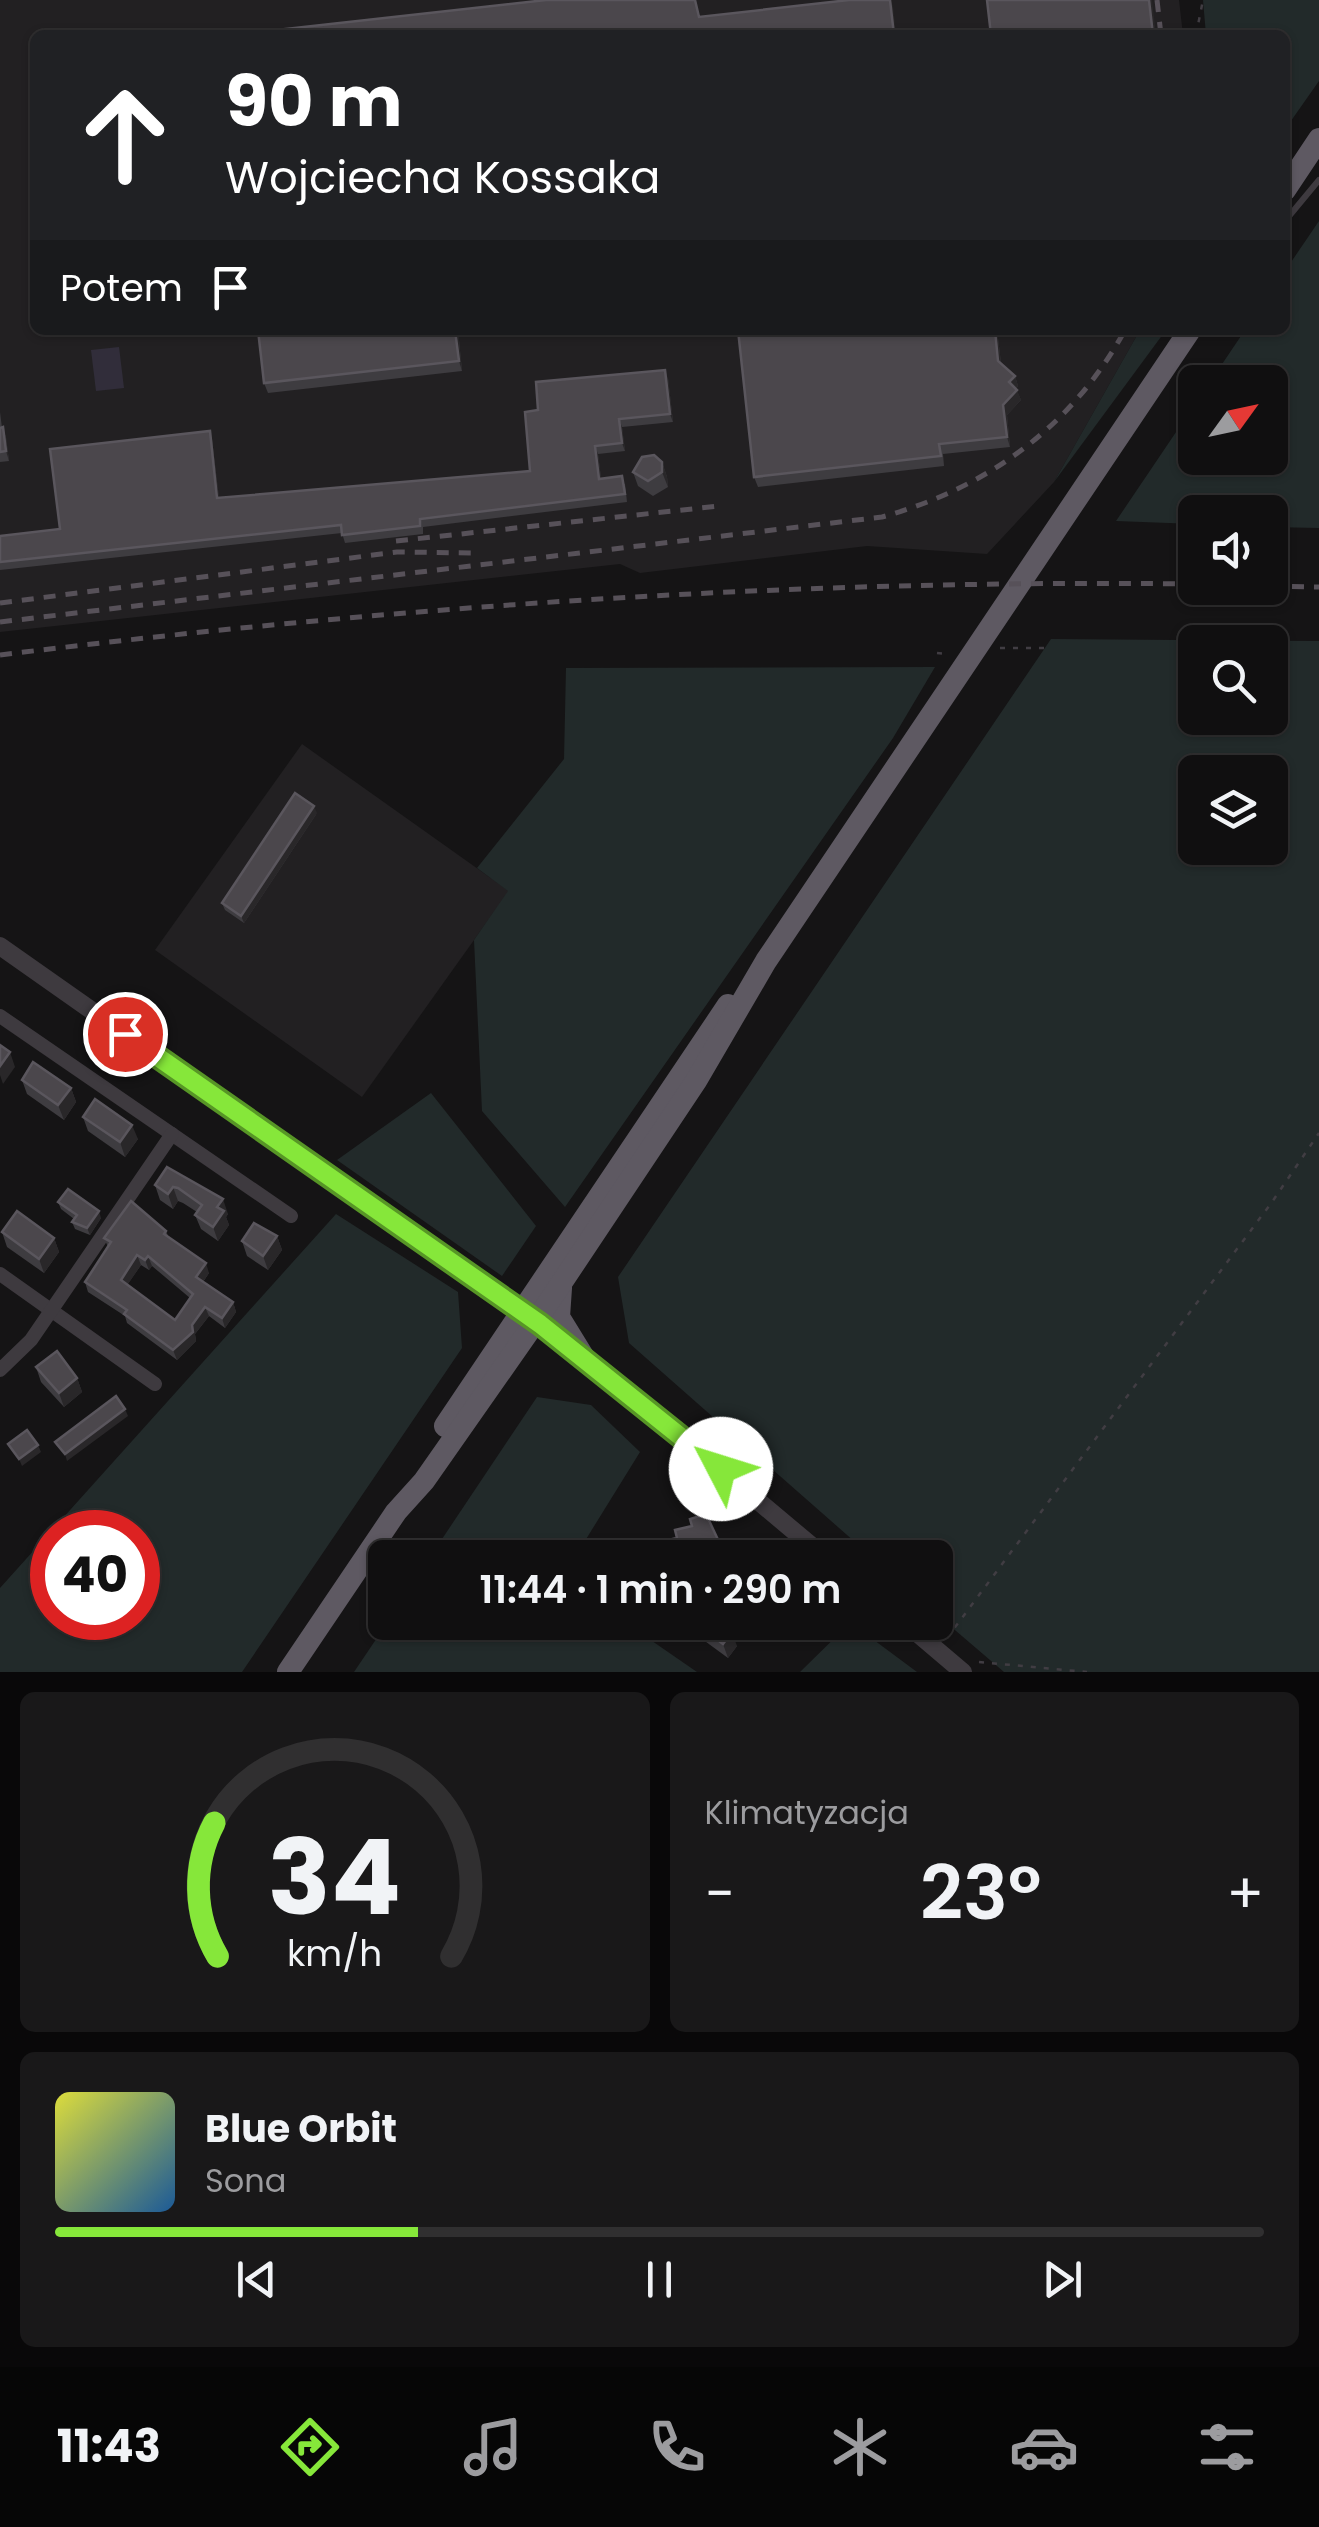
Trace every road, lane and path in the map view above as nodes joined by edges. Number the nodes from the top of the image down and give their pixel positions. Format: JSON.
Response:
{"nodes":[{"id":1,"x":1203,"y":0,"type":"edge"},
{"id":2,"x":1197,"y":30,"type":"edge"},
{"id":3,"x":1319,"y":139,"type":"edge"},
{"id":4,"x":1319,"y":180,"type":"edge"},
{"id":5,"x":1290,"y":182,"type":"edge"},
{"id":6,"x":1290,"y":215,"type":"edge"},
{"id":7,"x":1187,"y":335,"type":"edge"},
{"id":8,"x":979,"y":645,"type":"junction"},
{"id":9,"x":1044,"y":648,"type":"dead end"},
{"id":10,"x":0,"y":946,"type":"edge"},
{"id":11,"x":766,"y":961,"type":"junction"},
{"id":12,"x":0,"y":1016,"type":"edge"},
{"id":13,"x":1319,"y":1133,"type":"edge"},
{"id":14,"x":172,"y":1134,"type":"junction"},
{"id":15,"x":292,"y":1216,"type":"dead end"},
{"id":16,"x":0,"y":1274,"type":"edge"},
{"id":17,"x":564,"y":1280,"type":"junction"},
{"id":18,"x":52,"y":1310,"type":"junction"},
{"id":19,"x":528,"y":1316,"type":"junction"},
{"id":20,"x":516,"y":1350,"type":"junction"},
{"id":21,"x":577,"y":1351,"type":"junction"},
{"id":22,"x":0,"y":1370,"type":"edge"},
{"id":23,"x":155,"y":1384,"type":"dead end"},
{"id":24,"x":396,"y":1512,"type":"junction"},
{"id":25,"x":804,"y":1540,"type":"edge"},
{"id":26,"x":925,"y":1640,"type":"edge"},
{"id":27,"x":943,"y":1655,"type":"junction"},
{"id":28,"x":288,"y":1672,"type":"edge"},
{"id":29,"x":963,"y":1672,"type":"edge"},
{"id":30,"x":1086,"y":1672,"type":"edge"}],
"edges":[{"from":1,"to":2,"type":"path"},
{"from":3,"to":5,"type":"highway"},
{"from":4,"to":6,"type":"lane"},
{"from":7,"to":8,"type":"highway"},
{"from":8,"to":9,"type":"path"},
{"from":8,"to":11,"type":"highway"},
{"from":10,"to":19,"type":"street"},
{"from":11,"to":17,"type":"highway"},
{"from":11,"to":19,"type":"highway"},
{"from":12,"to":14,"type":"street"},
{"from":13,"to":27,"type":"path"},
{"from":14,"to":15,"type":"street"},
{"from":14,"to":18,"type":"street"},
{"from":16,"to":18,"type":"street"},
{"from":17,"to":19,"type":"highway"},
{"from":17,"to":21,"type":"highway"},
{"from":18,"to":22,"type":"street"},
{"from":18,"to":23,"type":"street"},
{"from":19,"to":20,"type":"highway"},
{"from":19,"to":21,"type":"street"},
{"from":19,"to":24,"type":"highway"},
{"from":20,"to":21,"type":"highway"},
{"from":20,"to":24,"type":"highway"},
{"from":21,"to":25,"type":"street"},
{"from":24,"to":28,"type":"highway"},
{"from":26,"to":27,"type":"street"},
{"from":27,"to":29,"type":"street"},
{"from":27,"to":30,"type":"path"}]}
